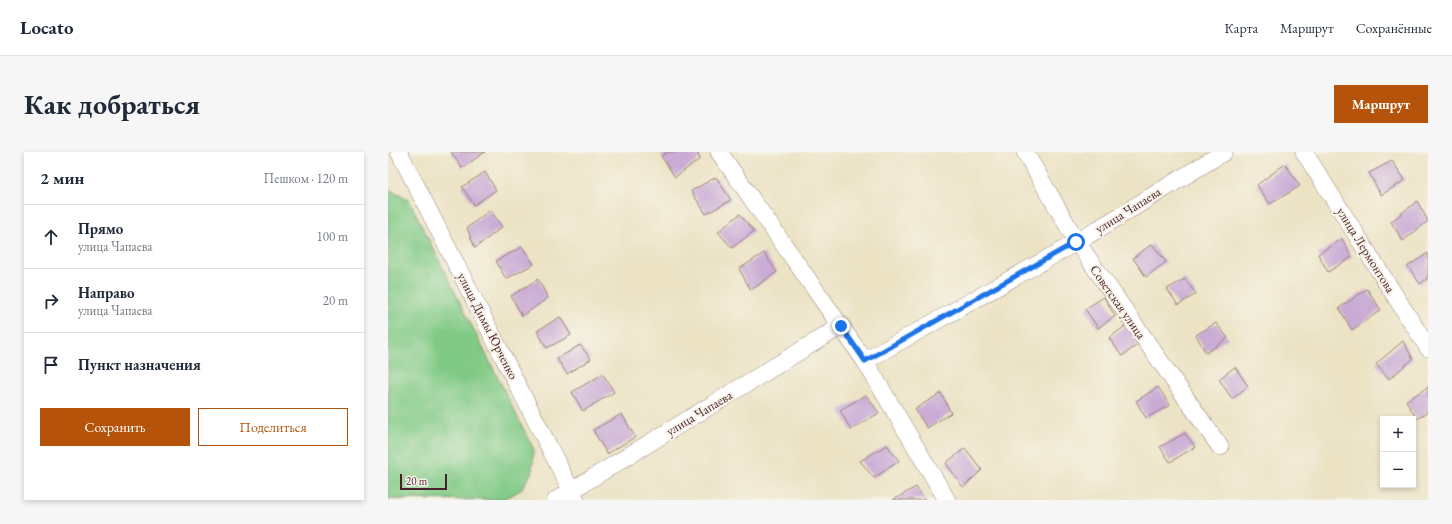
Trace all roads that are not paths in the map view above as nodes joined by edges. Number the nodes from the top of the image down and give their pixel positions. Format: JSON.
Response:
{"nodes":[{"id":1,"x":399,"y":152,"type":"edge"},
{"id":2,"x":720,"y":152,"type":"edge"},
{"id":3,"x":1025,"y":152,"type":"edge"},
{"id":4,"x":1224,"y":152,"type":"edge"},
{"id":5,"x":1304,"y":152,"type":"edge"},
{"id":6,"x":1076,"y":242,"type":"junction"},
{"id":7,"x":841,"y":326,"type":"junction"},
{"id":8,"x":1428,"y":348,"type":"edge"},
{"id":9,"x":865,"y":361,"type":"junction"},
{"id":10,"x":1220,"y":447,"type":"dead end"},
{"id":11,"x":574,"y":495,"type":"edge"},
{"id":12,"x":556,"y":500,"type":"edge"},
{"id":13,"x":947,"y":500,"type":"edge"}],
"edges":[{"from":1,"to":11,"type":"street","name":"улица Димы Юрченко"},
{"from":2,"to":7,"type":"street"},
{"from":3,"to":6,"type":"street","name":"Советская улица"},
{"from":4,"to":6,"type":"street","name":"улица Чапаева"},
{"from":5,"to":8,"type":"street","name":"улица Лермонтова"},
{"from":6,"to":9,"type":"street","name":"улица Чапаева"},
{"from":6,"to":10,"type":"street","name":"Советская улица"},
{"from":7,"to":9,"type":"street"},
{"from":7,"to":11,"type":"street","name":"улица Чапаева"},
{"from":9,"to":13,"type":"street"},
{"from":11,"to":12,"type":"street","name":"улица Чапаева"}]}
